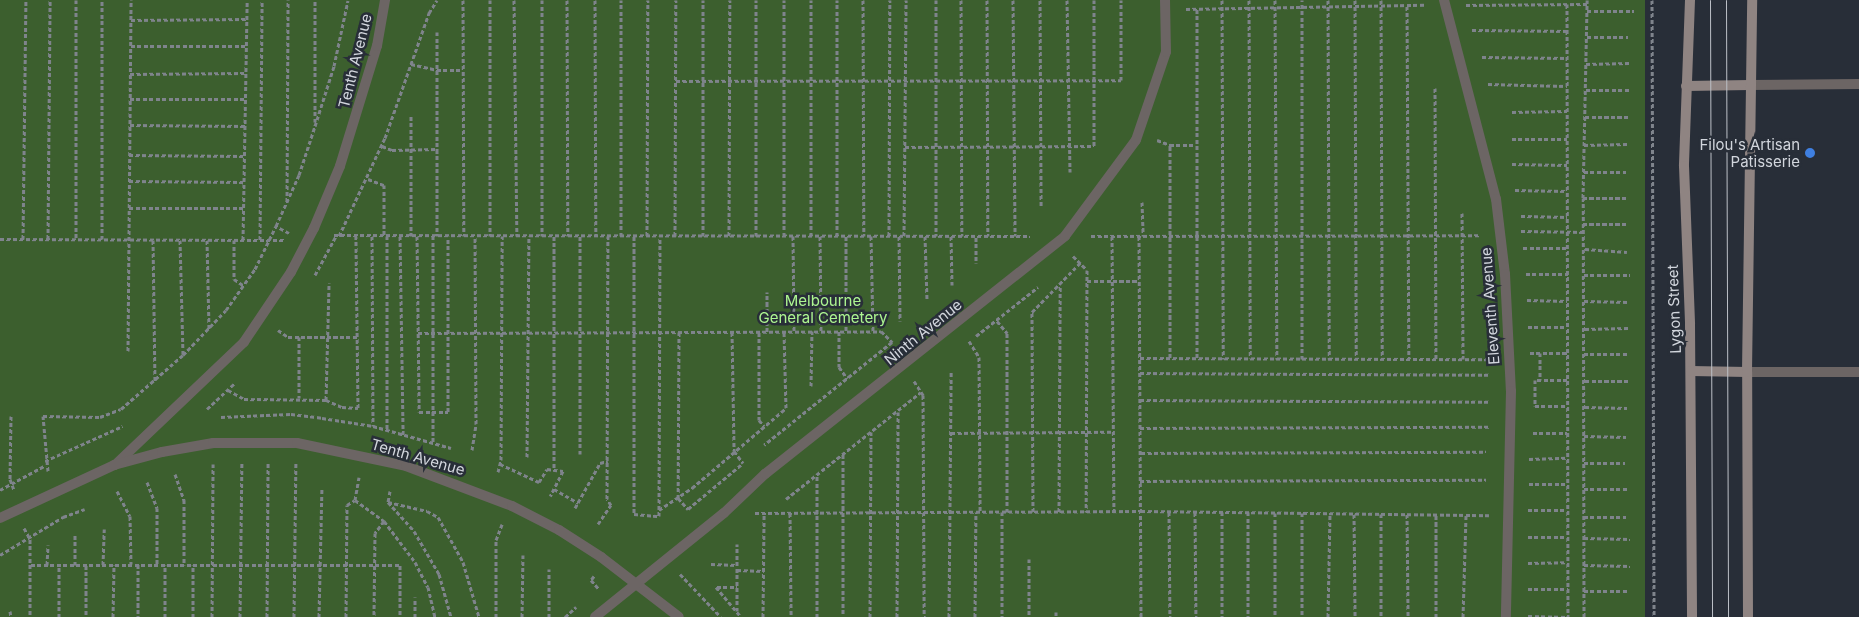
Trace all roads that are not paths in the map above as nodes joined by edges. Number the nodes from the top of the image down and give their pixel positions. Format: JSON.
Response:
{"nodes":[{"id":1,"x":385,"y":0,"type":"edge"},
{"id":2,"x":1690,"y":0,"type":"edge"},
{"id":3,"x":1752,"y":0,"type":"edge"},
{"id":4,"x":1445,"y":2,"type":"edge"},
{"id":5,"x":1165,"y":4,"type":"edge"},
{"id":6,"x":1859,"y":84,"type":"edge"},
{"id":7,"x":1750,"y":85,"type":"junction"},
{"id":8,"x":1686,"y":86,"type":"junction"},
{"id":9,"x":1691,"y":371,"type":"junction"},
{"id":10,"x":1747,"y":372,"type":"junction"},
{"id":11,"x":1859,"y":372,"type":"edge"},
{"id":12,"x":114,"y":465,"type":"junction"},
{"id":13,"x":0,"y":518,"type":"edge"},
{"id":14,"x":637,"y":582,"type":"junction"},
{"id":15,"x":595,"y":617,"type":"edge"},
{"id":16,"x":679,"y":617,"type":"edge"},
{"id":17,"x":1506,"y":617,"type":"edge"},
{"id":18,"x":1692,"y":617,"type":"edge"},
{"id":19,"x":1748,"y":617,"type":"edge"}],
"edges":[{"from":1,"to":12,"type":"street","name":"Tenth Avenue"},
{"from":2,"to":8,"type":"street","name":"Lygon Street"},
{"from":3,"to":7,"type":"street"},
{"from":4,"to":17,"type":"street","name":"Eleventh Avenue"},
{"from":5,"to":14,"type":"street","name":"Ninth Avenue"},
{"from":6,"to":7,"type":"street"},
{"from":7,"to":8,"type":"street"},
{"from":7,"to":10,"type":"street"},
{"from":8,"to":9,"type":"street","name":"Lygon Street"},
{"from":9,"to":10,"type":"street"},
{"from":9,"to":18,"type":"street","name":"Lygon Street"},
{"from":10,"to":11,"type":"street"},
{"from":10,"to":19,"type":"street"},
{"from":12,"to":13,"type":"street","name":"Tenth Avenue"},
{"from":12,"to":14,"type":"street","name":"Tenth Avenue"},
{"from":14,"to":15,"type":"street","name":"Ninth Avenue"},
{"from":14,"to":16,"type":"street","name":"Tenth Avenue"}]}
